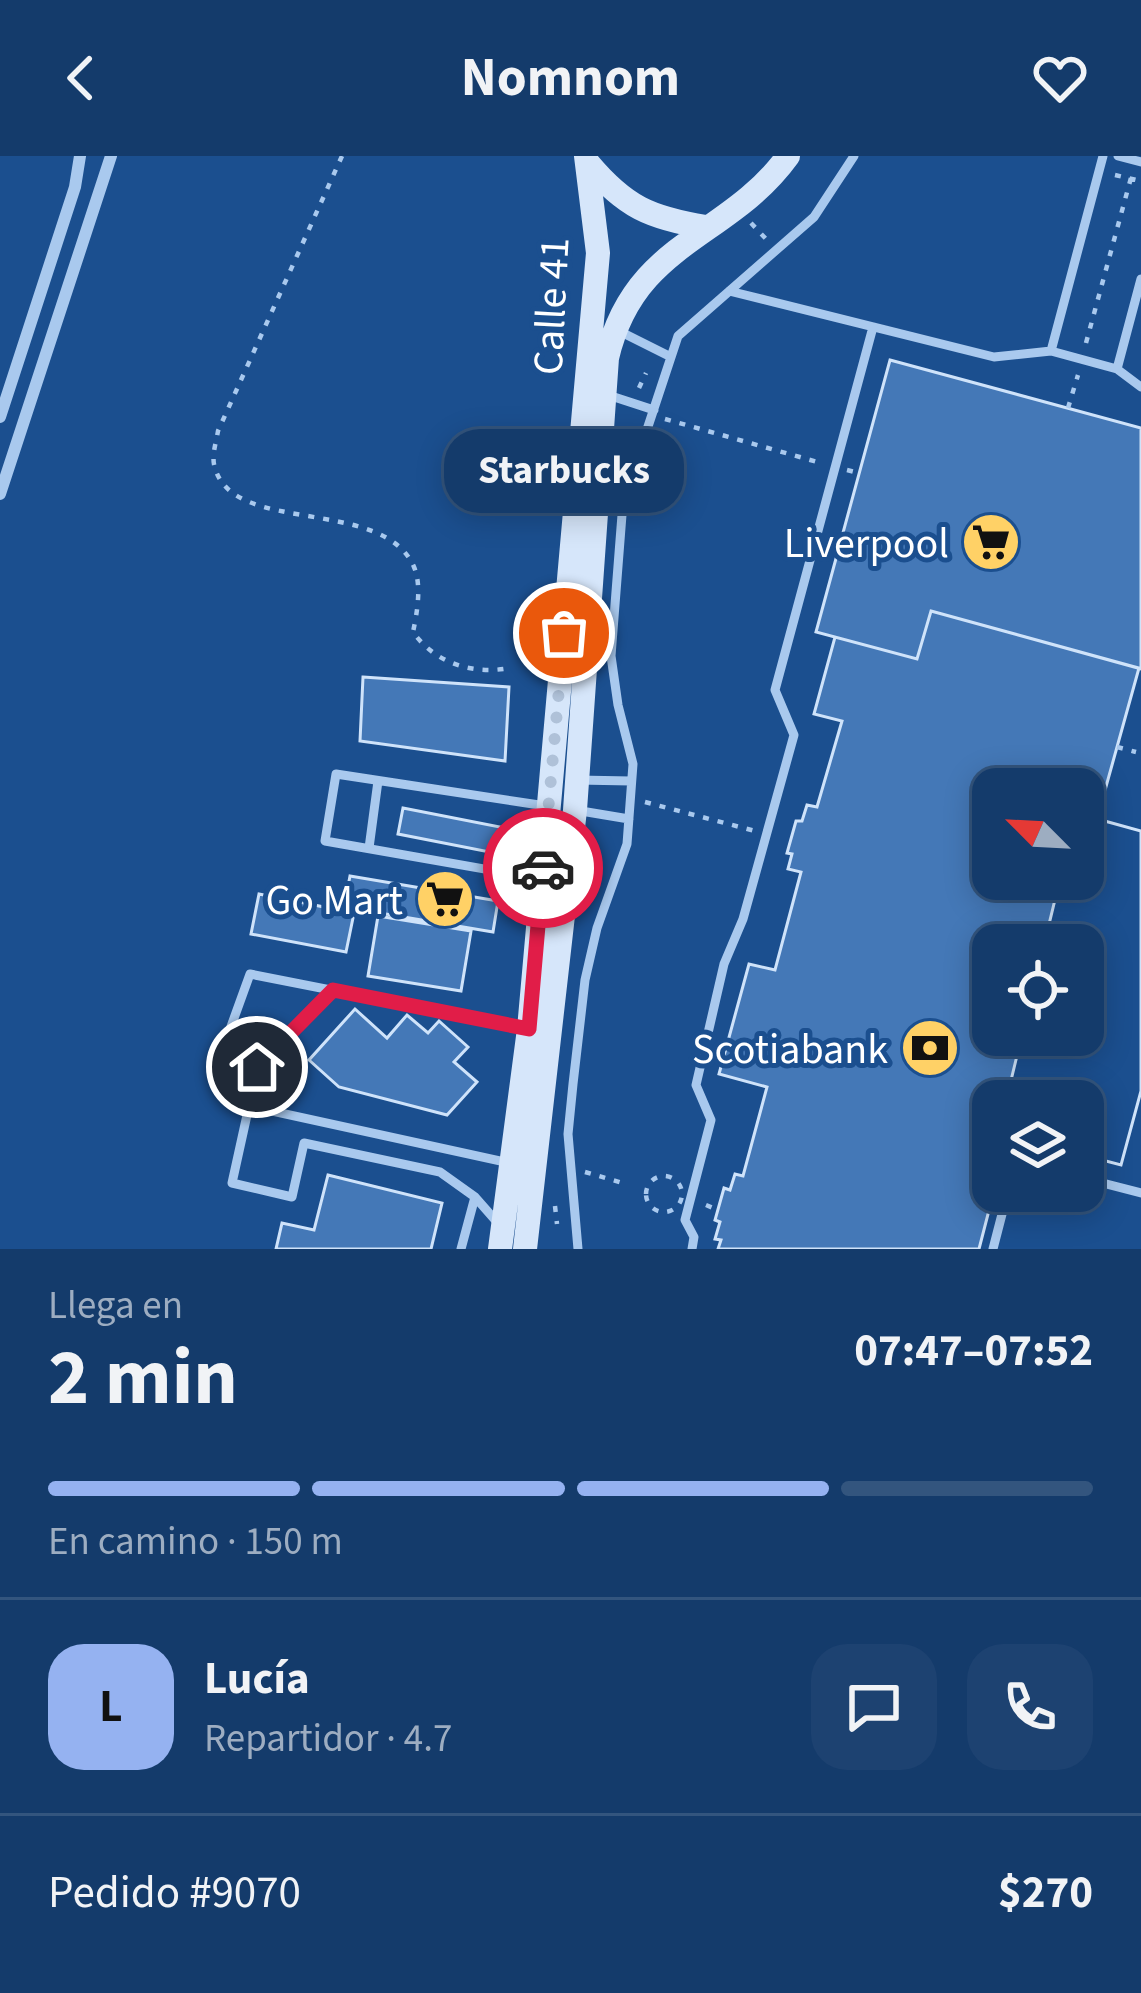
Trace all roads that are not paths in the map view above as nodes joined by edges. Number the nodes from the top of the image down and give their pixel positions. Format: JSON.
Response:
{"nodes":[{"id":1,"x":80,"y":156,"type":"edge"},
{"id":2,"x":111,"y":156,"type":"edge"},
{"id":3,"x":788,"y":156,"type":"edge"},
{"id":4,"x":854,"y":156,"type":"edge"},
{"id":5,"x":1103,"y":156,"type":"edge"},
{"id":6,"x":1118,"y":156,"type":"edge"},
{"id":7,"x":586,"y":159,"type":"edge"},
{"id":8,"x":1138,"y":162,"type":"edge"},
{"id":9,"x":706,"y":227,"type":"junction"},
{"id":10,"x":1141,"y":279,"type":"edge"},
{"id":11,"x":729,"y":291,"type":"junction"},
{"id":12,"x":603,"y":323,"type":"junction"},
{"id":13,"x":873,"y":327,"type":"junction"},
{"id":14,"x":1051,"y":351,"type":"junction"},
{"id":15,"x":671,"y":357,"type":"junction"},
{"id":16,"x":1117,"y":369,"type":"junction"},
{"id":17,"x":6,"y":377,"type":"edge"},
{"id":18,"x":1141,"y":387,"type":"edge"},
{"id":19,"x":595,"y":391,"type":"junction"},
{"id":20,"x":654,"y":410,"type":"junction"},
{"id":21,"x":0,"y":417,"type":"edge"},
{"id":22,"x":582,"y":422,"type":"junction"},
{"id":23,"x":601,"y":445,"type":"junction"},
{"id":24,"x":631,"y":479,"type":"junction"},
{"id":25,"x":0,"y":494,"type":"edge"},
{"id":26,"x":564,"y":780,"type":"junction"},
{"id":27,"x":378,"y":781,"type":"junction"},
{"id":28,"x":631,"y":782,"type":"junction"},
{"id":29,"x":548,"y":806,"type":"junction"},
{"id":30,"x":575,"y":810,"type":"junction"},
{"id":31,"x":629,"y":818,"type":"junction"},
{"id":32,"x":369,"y":848,"type":"junction"},
{"id":33,"x":542,"y":879,"type":"junction"},
{"id":34,"x":333,"y":990,"type":"junction"},
{"id":35,"x":529,"y":1029,"type":"junction"},
{"id":36,"x":510,"y":1163,"type":"junction"},
{"id":37,"x":1104,"y":1183,"type":"edge"},
{"id":38,"x":1141,"y":1193,"type":"edge"},
{"id":39,"x":475,"y":1197,"type":"junction"},
{"id":40,"x":1003,"y":1212,"type":"edge"},
{"id":41,"x":501,"y":1238,"type":"edge"},
{"id":42,"x":461,"y":1249,"type":"edge"},
{"id":43,"x":525,"y":1249,"type":"edge"},
{"id":44,"x":578,"y":1249,"type":"edge"},
{"id":45,"x":692,"y":1249,"type":"edge"},
{"id":46,"x":993,"y":1249,"type":"edge"}],
"edges":[{"from":1,"to":17,"type":"street"},
{"from":2,"to":25,"type":"street"},
{"from":3,"to":9,"type":"main road","name":"Calle 41"},
{"from":4,"to":11,"type":"lane"},
{"from":5,"to":14,"type":"lane"},
{"from":6,"to":8,"type":"lane"},
{"from":7,"to":9,"type":"main road"},
{"from":7,"to":12,"type":"main road","name":"Calle 41"},
{"from":9,"to":12,"type":"main road","name":"Calle 41"},
{"from":10,"to":16,"type":"lane"},
{"from":11,"to":13,"type":"lane"},
{"from":11,"to":15,"type":"lane"},
{"from":12,"to":15,"type":"lane"},
{"from":12,"to":19,"type":"main road","name":"Calle 41"},
{"from":13,"to":14,"type":"lane"},
{"from":13,"to":45,"type":"lane"},
{"from":14,"to":16,"type":"lane"},
{"from":15,"to":20,"type":"lane"},
{"from":16,"to":18,"type":"lane"},
{"from":17,"to":21,"type":"street"},
{"from":19,"to":20,"type":"lane"},
{"from":19,"to":22,"type":"main road","name":"Calle 41"},
{"from":19,"to":23,"type":"main road","name":"Calle 41"},
{"from":20,"to":24,"type":"lane"},
{"from":22,"to":23,"type":"lane"},
{"from":22,"to":26,"type":"main road","name":"Calle 41"},
{"from":23,"to":24,"type":"lane"},
{"from":23,"to":26,"type":"main road","name":"Calle 41"},
{"from":24,"to":28,"type":"lane"},
{"from":26,"to":28,"type":"lane"},
{"from":26,"to":29,"type":"main road","name":"Calle 41"},
{"from":26,"to":30,"type":"main road","name":"Calle 41"},
{"from":27,"to":29,"type":"lane"},
{"from":27,"to":32,"type":"lane"},
{"from":27,"to":32,"type":"lane"},
{"from":28,"to":31,"type":"lane"},
{"from":29,"to":30,"type":"lane"},
{"from":29,"to":33,"type":"main road","name":"Calle 41"},
{"from":30,"to":31,"type":"lane"},
{"from":30,"to":43,"type":"main road","name":"Calle 41"},
{"from":31,"to":44,"type":"lane"},
{"from":32,"to":33,"type":"lane"},
{"from":33,"to":35,"type":"main road","name":"Calle 41"},
{"from":34,"to":34,"type":"lane"},
{"from":34,"to":35,"type":"lane"},
{"from":35,"to":36,"type":"main road","name":"Calle 41"},
{"from":36,"to":39,"type":"lane"},
{"from":36,"to":41,"type":"main road","name":"Calle 41"},
{"from":37,"to":38,"type":"lane"},
{"from":39,"to":41,"type":"lane"},
{"from":39,"to":42,"type":"lane"},
{"from":40,"to":46,"type":"lane"}]}
